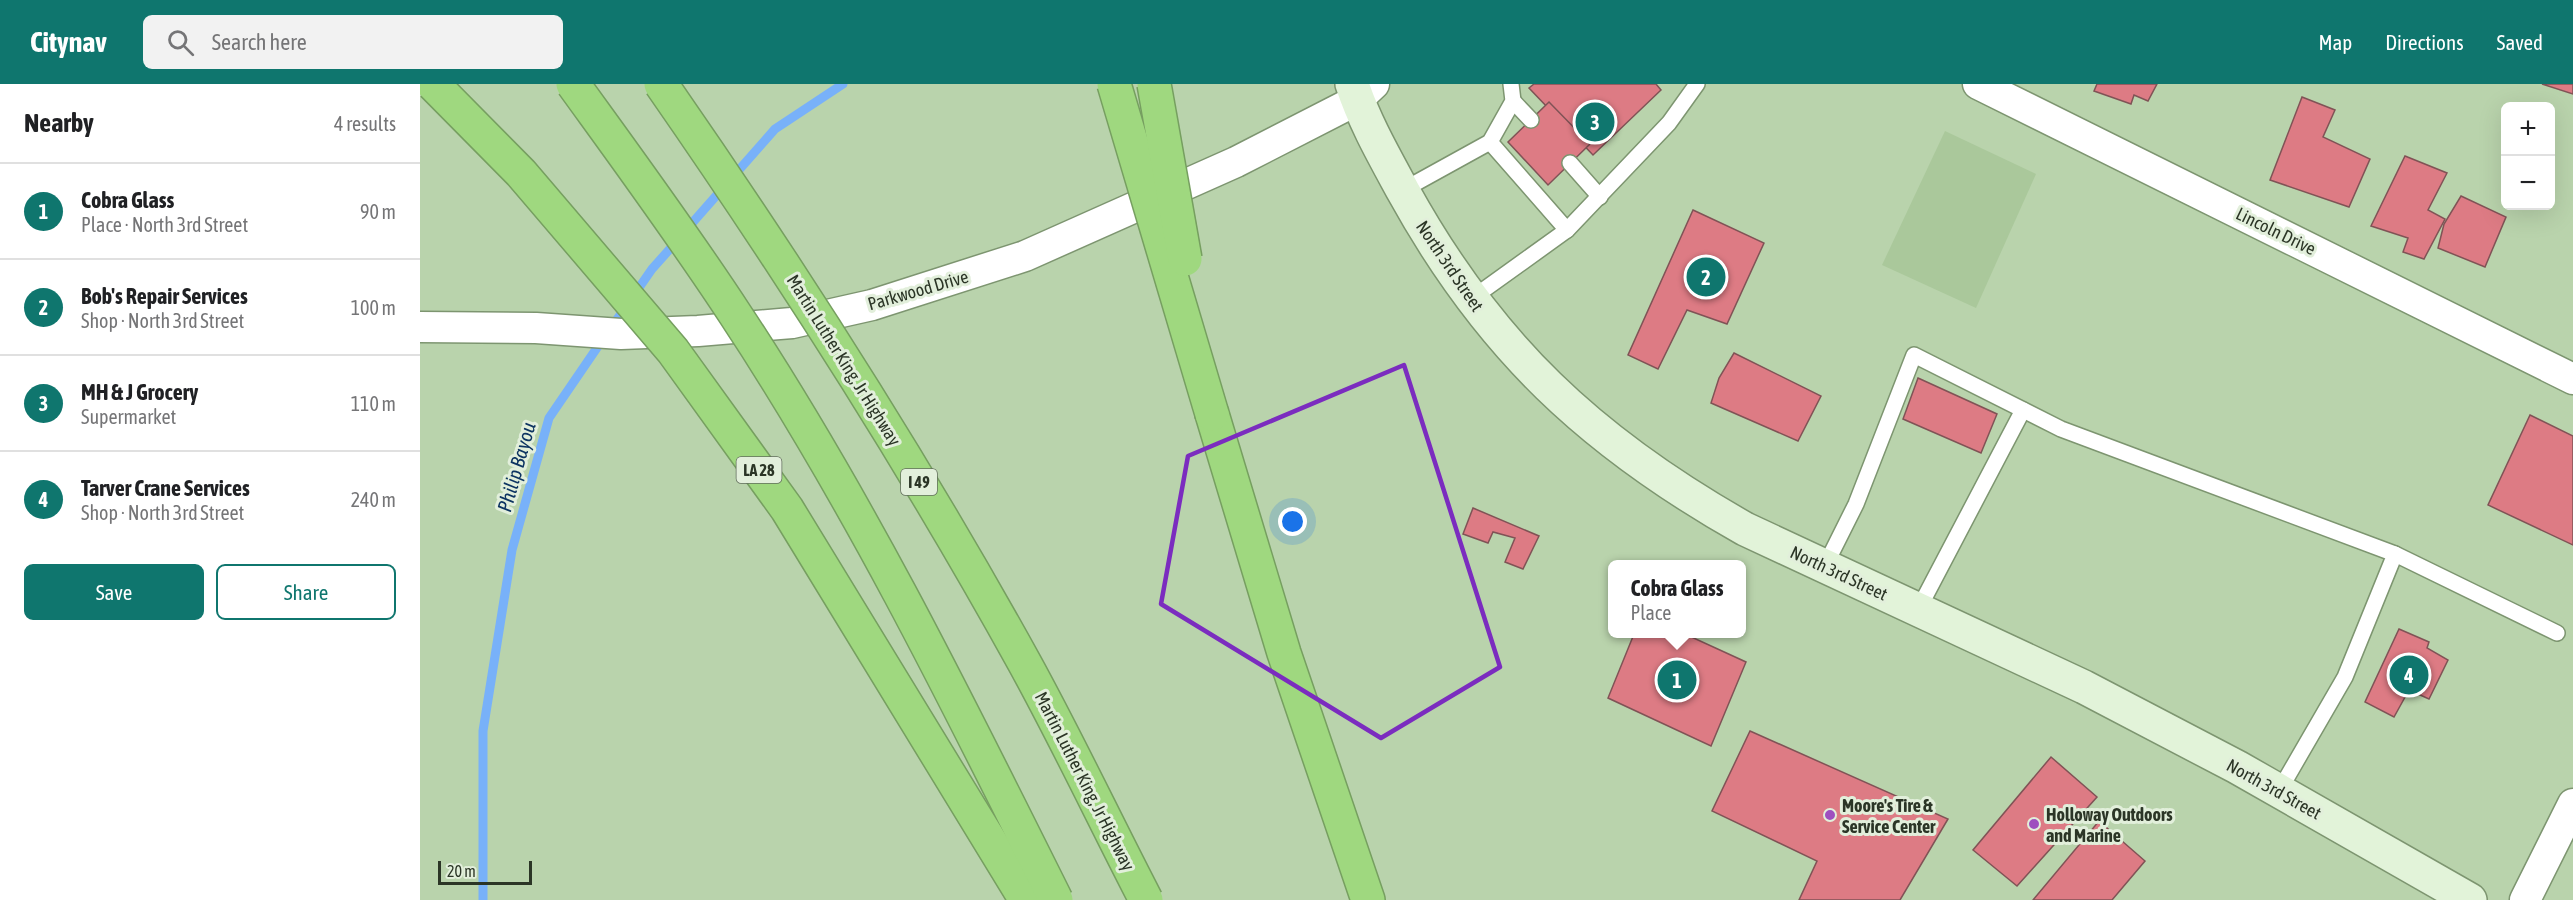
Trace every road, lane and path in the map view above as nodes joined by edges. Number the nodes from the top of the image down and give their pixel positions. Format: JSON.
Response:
{"nodes":[{"id":1,"x":433,"y":84,"type":"edge"},
{"id":2,"x":573,"y":84,"type":"edge"},
{"id":3,"x":661,"y":84,"type":"edge"},
{"id":4,"x":1114,"y":84,"type":"edge"},
{"id":5,"x":1154,"y":84,"type":"edge"},
{"id":6,"x":1511,"y":84,"type":"edge"},
{"id":7,"x":1697,"y":84,"type":"edge"},
{"id":8,"x":1978,"y":84,"type":"edge"},
{"id":9,"x":1361,"y":89,"type":"edge"},
{"id":10,"x":1513,"y":101,"type":"junction"},
{"id":11,"x":1531,"y":120,"type":"dead end"},
{"id":12,"x":1490,"y":142,"type":"junction"},
{"id":13,"x":1570,"y":163,"type":"dead end"},
{"id":14,"x":1402,"y":190,"type":"junction"},
{"id":15,"x":1600,"y":197,"type":"junction"},
{"id":16,"x":1567,"y":230,"type":"junction"},
{"id":17,"x":1470,"y":299,"type":"junction"},
{"id":18,"x":420,"y":327,"type":"edge"},
{"id":19,"x":2573,"y":379,"type":"edge"},
{"id":20,"x":2023,"y":410,"type":"junction"},
{"id":21,"x":1212,"y":414,"type":"junction"},
{"id":22,"x":2394,"y":554,"type":"junction"},
{"id":23,"x":1825,"y":566,"type":"junction"},
{"id":24,"x":1918,"y":610,"type":"junction"},
{"id":25,"x":2557,"y":633,"type":"dead end"},
{"id":26,"x":2279,"y":791,"type":"junction"},
{"id":27,"x":2573,"y":804,"type":"edge"},
{"id":28,"x":1026,"y":900,"type":"edge"},
{"id":29,"x":1056,"y":900,"type":"edge"},
{"id":30,"x":1146,"y":900,"type":"edge"},
{"id":31,"x":1368,"y":900,"type":"edge"},
{"id":32,"x":2470,"y":900,"type":"edge"},
{"id":33,"x":2525,"y":900,"type":"edge"}],
"edges":[{"from":1,"to":28,"type":"highway","number":"LA 28","bridge":true},
{"from":2,"to":29,"type":"highway","bridge":true},
{"from":3,"to":30,"type":"highway","name":"Martin Luther King, Jr Highway","number":"I 49","bridge":true},
{"from":4,"to":21,"type":"highway","bridge":true},
{"from":5,"to":21,"type":"highway","bridge":true},
{"from":6,"to":10,"type":"lane"},
{"from":7,"to":15,"type":"lane"},
{"from":8,"to":19,"type":"street","name":"Lincoln Drive"},
{"from":9,"to":14,"type":"main road","name":"North 3rd Street"},
{"from":9,"to":18,"type":"street","name":"Parkwood Drive"},
{"from":10,"to":11,"type":"lane"},
{"from":10,"to":12,"type":"lane"},
{"from":12,"to":14,"type":"lane"},
{"from":12,"to":16,"type":"lane"},
{"from":13,"to":15,"type":"lane"},
{"from":14,"to":17,"type":"main road","name":"North 3rd Street"},
{"from":15,"to":16,"type":"lane"},
{"from":16,"to":17,"type":"lane"},
{"from":17,"to":23,"type":"main road","name":"North 3rd Street"},
{"from":20,"to":22,"type":"lane"},
{"from":20,"to":23,"type":"lane"},
{"from":20,"to":24,"type":"lane"},
{"from":21,"to":31,"type":"highway"},
{"from":22,"to":25,"type":"lane"},
{"from":22,"to":26,"type":"lane"},
{"from":23,"to":24,"type":"main road","name":"North 3rd Street"},
{"from":24,"to":26,"type":"main road","name":"North 3rd Street"},
{"from":26,"to":32,"type":"main road","name":"North 3rd Street"},
{"from":27,"to":33,"type":"street"}]}
